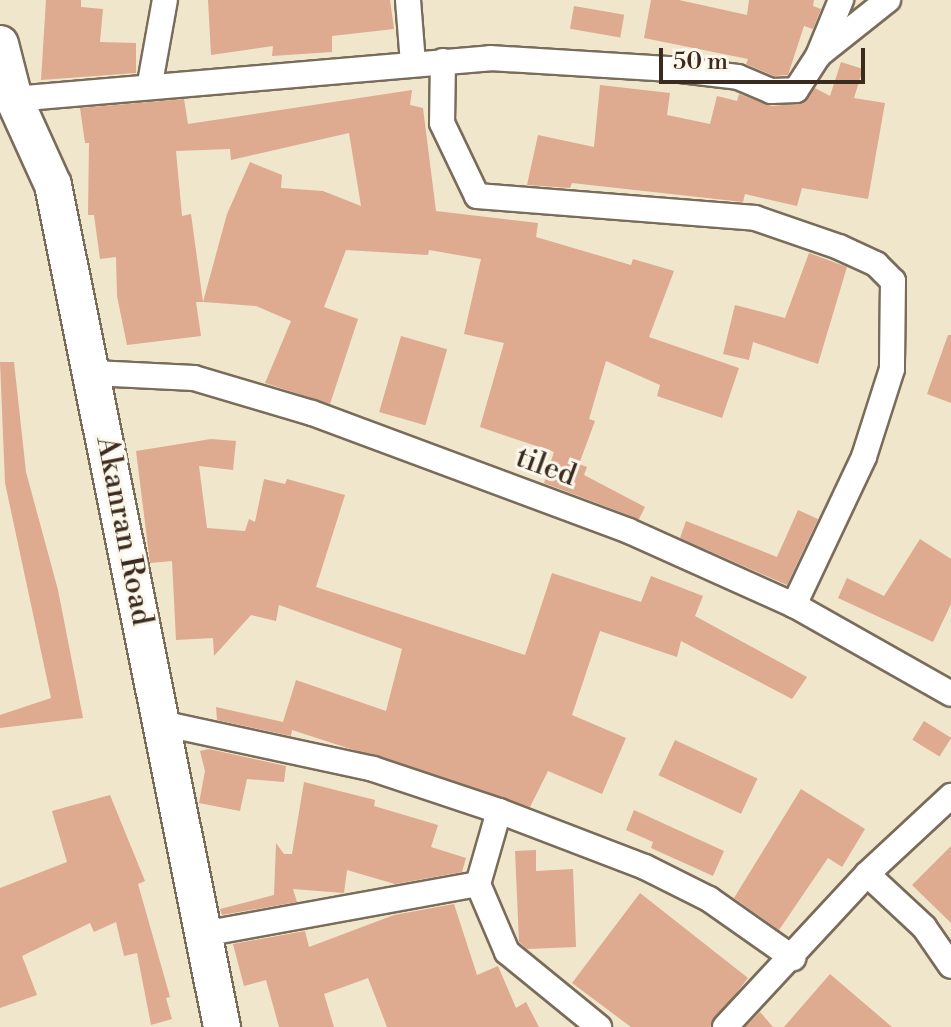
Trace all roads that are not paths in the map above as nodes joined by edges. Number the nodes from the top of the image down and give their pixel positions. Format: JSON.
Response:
{"nodes":[{"id":1,"x":165,"y":0,"type":"edge"},
{"id":2,"x":408,"y":0,"type":"edge"},
{"id":3,"x":841,"y":0,"type":"edge"},
{"id":4,"x":888,"y":0,"type":"edge"},
{"id":5,"x":0,"y":44,"type":"edge"},
{"id":6,"x":818,"y":56,"type":"junction"},
{"id":7,"x":443,"y":61,"type":"junction"},
{"id":8,"x":413,"y":64,"type":"junction"},
{"id":9,"x":150,"y":83,"type":"junction"},
{"id":10,"x":14,"y":99,"type":"junction"},
{"id":11,"x":93,"y":373,"type":"junction"},
{"id":12,"x":794,"y":605,"type":"junction"},
{"id":13,"x":951,"y":693,"type":"edge"},
{"id":14,"x":161,"y":723,"type":"junction"},
{"id":15,"x":951,"y":796,"type":"edge"},
{"id":16,"x":499,"y":811,"type":"junction"},
{"id":17,"x":867,"y":874,"type":"junction"},
{"id":18,"x":478,"y":884,"type":"junction"},
{"id":19,"x":203,"y":934,"type":"junction"},
{"id":20,"x":793,"y":958,"type":"junction"},
{"id":21,"x":951,"y":966,"type":"edge"},
{"id":22,"x":222,"y":1027,"type":"edge"},
{"id":23,"x":599,"y":1027,"type":"edge"},
{"id":24,"x":725,"y":1027,"type":"edge"}],
"edges":[{"from":1,"to":9,"type":"street"},
{"from":2,"to":8,"type":"street"},
{"from":3,"to":6,"type":"street"},
{"from":4,"to":6,"type":"street"},
{"from":5,"to":10,"type":"main road","name":"Akanran Road"},
{"from":6,"to":7,"type":"street"},
{"from":7,"to":8,"type":"street"},
{"from":7,"to":12,"type":"street"},
{"from":8,"to":9,"type":"street"},
{"from":9,"to":10,"type":"street"},
{"from":10,"to":11,"type":"main road","name":"Akanran Road"},
{"from":11,"to":12,"type":"street","name":"tiled"},
{"from":11,"to":14,"type":"main road","name":"Akanran Road"},
{"from":12,"to":13,"type":"street","name":"tiled"},
{"from":14,"to":16,"type":"street"},
{"from":14,"to":19,"type":"main road","name":"Akanran Road"},
{"from":15,"to":17,"type":"street"},
{"from":16,"to":18,"type":"street"},
{"from":16,"to":20,"type":"street"},
{"from":17,"to":20,"type":"street"},
{"from":17,"to":21,"type":"street"},
{"from":18,"to":19,"type":"street"},
{"from":18,"to":23,"type":"street"},
{"from":19,"to":22,"type":"main road","name":"Akanran Road"},
{"from":20,"to":24,"type":"street"}]}
